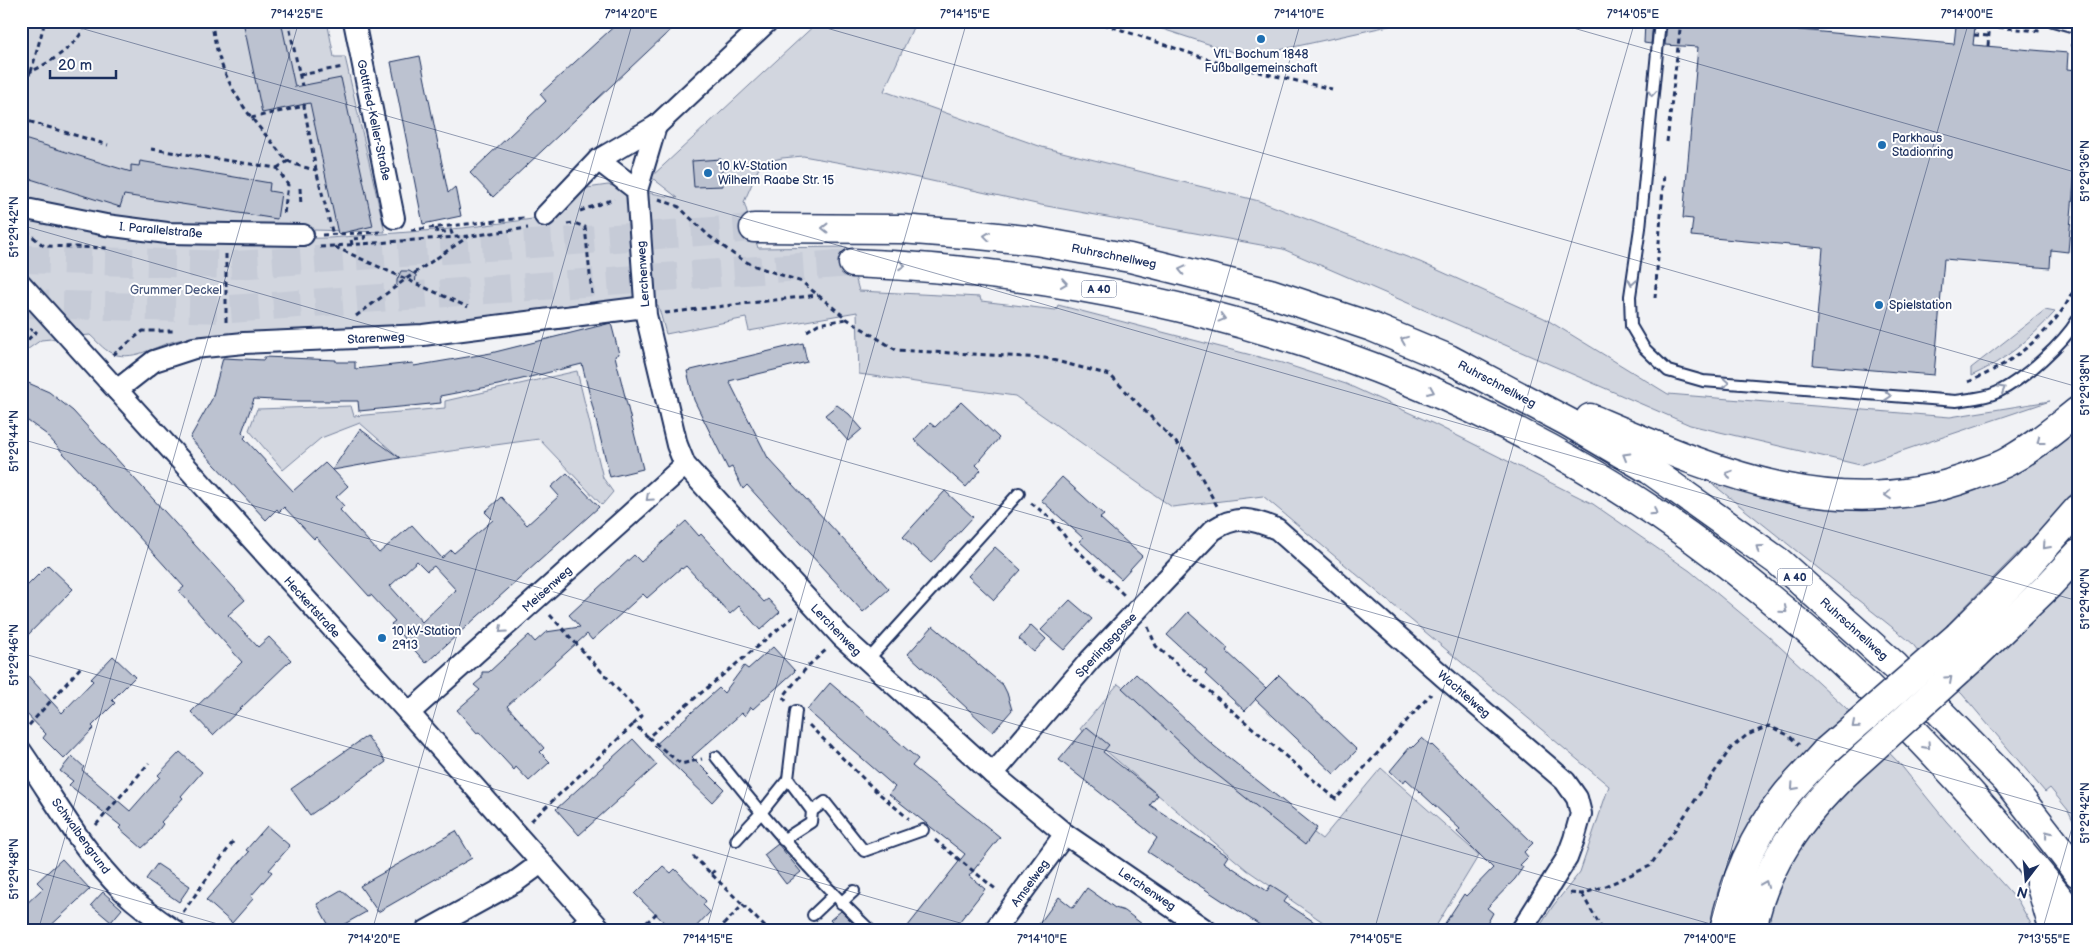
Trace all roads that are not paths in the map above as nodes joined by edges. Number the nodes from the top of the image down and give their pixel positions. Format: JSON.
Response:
{"nodes":[{"id":1,"x":354,"y":21,"type":"edge"},
{"id":2,"x":768,"y":21,"type":"edge"},
{"id":3,"x":1660,"y":21,"type":"edge"},
{"id":4,"x":2054,"y":21,"type":"edge"},
{"id":5,"x":2078,"y":28,"type":"edge"},
{"id":6,"x":656,"y":126,"type":"junction"},
{"id":7,"x":598,"y":160,"type":"junction"},
{"id":8,"x":637,"y":190,"type":"junction"},
{"id":9,"x":21,"y":208,"type":"edge"},
{"id":10,"x":540,"y":222,"type":"road end"},
{"id":11,"x":397,"y":226,"type":"road end"},
{"id":12,"x":754,"y":228,"type":"tunnel mouth"},
{"id":13,"x":309,"y":241,"type":"road end"},
{"id":14,"x":854,"y":263,"type":"tunnel mouth"},
{"id":15,"x":21,"y":284,"type":"edge"},
{"id":16,"x":646,"y":311,"type":"junction"},
{"id":17,"x":2078,"y":319,"type":"edge"},
{"id":18,"x":1449,"y":359,"type":"junction"},
{"id":19,"x":117,"y":390,"type":"junction"},
{"id":20,"x":2078,"y":411,"type":"edge"},
{"id":21,"x":685,"y":465,"type":"junction"},
{"id":22,"x":1020,"y":493,"type":"road end"},
{"id":23,"x":2078,"y":509,"type":"edge"},
{"id":24,"x":1225,"y":522,"type":"joint"},
{"id":25,"x":2078,"y":554,"type":"edge"},
{"id":26,"x":1967,"y":645,"type":"junction"},
{"id":27,"x":867,"y":661,"type":"junction"},
{"id":28,"x":796,"y":711,"type":"road end"},
{"id":29,"x":409,"y":713,"type":"junction"},
{"id":30,"x":21,"y":752,"type":"edge"},
{"id":31,"x":716,"y":757,"type":"road end"},
{"id":32,"x":993,"y":774,"type":"junction"},
{"id":33,"x":788,"y":779,"type":"junction"},
{"id":34,"x":812,"y":811,"type":"junction"},
{"id":35,"x":761,"y":813,"type":"junction"},
{"id":36,"x":923,"y":830,"type":"road end"},
{"id":37,"x":1066,"y":834,"type":"junction"},
{"id":38,"x":736,"y":840,"type":"dead end"},
{"id":39,"x":783,"y":840,"type":"junction"},
{"id":40,"x":2025,"y":856,"type":"junction"},
{"id":41,"x":540,"y":863,"type":"junction"},
{"id":42,"x":2078,"y":873,"type":"edge"},
{"id":43,"x":854,"y":891,"type":"dead end"},
{"id":44,"x":838,"y":899,"type":"junction"},
{"id":45,"x":587,"y":914,"type":"junction"},
{"id":46,"x":813,"y":915,"type":"dead end"},
{"id":47,"x":2078,"y":922,"type":"edge"},
{"id":48,"x":173,"y":930,"type":"edge"},
{"id":49,"x":1207,"y":930,"type":"edge"},
{"id":50,"x":426,"y":931,"type":"edge"},
{"id":51,"x":572,"y":931,"type":"edge"},
{"id":52,"x":602,"y":931,"type":"edge"},
{"id":53,"x":871,"y":931,"type":"edge"},
{"id":54,"x":994,"y":931,"type":"edge"},
{"id":55,"x":1521,"y":931,"type":"edge"},
{"id":56,"x":1724,"y":931,"type":"edge"},
{"id":57,"x":1752,"y":931,"type":"edge"},
{"id":58,"x":2054,"y":931,"type":"edge"}],
"edges":[{"from":1,"to":11,"type":"street","name":"Gottfried-Keller-Straße"},
{"from":2,"to":6,"type":"street"},
{"from":3,"to":17,"type":"lane","one_way":true},
{"from":4,"to":5,"type":"lane"},
{"from":6,"to":7,"type":"street"},
{"from":6,"to":8,"type":"street"},
{"from":7,"to":8,"type":"street"},
{"from":7,"to":10,"type":"street"},
{"from":8,"to":16,"type":"street","name":"Lerchenweg"},
{"from":9,"to":13,"type":"street","name":"I. Parallelstraße"},
{"from":18,"to":12,"type":"highway","name":"Ruhrschnellweg","number":"A 40","one_way":true},
{"from":14,"to":40,"type":"highway","number":"A 40","one_way":true},
{"from":15,"to":19,"type":"street","name":"Heckertstraße"},
{"from":16,"to":19,"type":"street","name":"Starenweg"},
{"from":16,"to":21,"type":"street","name":"Lerchenweg"},
{"from":20,"to":18,"type":"highway","one_way":true},
{"from":42,"to":18,"type":"highway","name":"Ruhrschnellweg","number":"A 40","one_way":true},
{"from":19,"to":29,"type":"street","name":"Heckertstraße"},
{"from":21,"to":27,"type":"street","name":"Lerchenweg"},
{"from":21,"to":29,"type":"street","name":"Meisenweg","one_way":true},
{"from":22,"to":27,"type":"lane"},
{"from":23,"to":26,"type":"highway","one_way":true},
{"from":24,"to":32,"type":"street","name":"Sperlingsgasse"},
{"from":24,"to":55,"type":"street","name":"Wachtelweg"},
{"from":25,"to":26,"type":"highway"},
{"from":26,"to":56,"type":"highway","one_way":true,"bridge":true},
{"from":57,"to":26,"type":"highway","one_way":true,"bridge":true},
{"from":27,"to":32,"type":"street","name":"Lerchenweg"},
{"from":28,"to":33,"type":"lane"},
{"from":29,"to":41,"type":"street","name":"Heckertstraße"},
{"from":30,"to":48,"type":"street","name":"Schwalbengrund"},
{"from":31,"to":35,"type":"lane"},
{"from":32,"to":37,"type":"street","name":"Lerchenweg"},
{"from":33,"to":34,"type":"lane"},
{"from":33,"to":35,"type":"lane"},
{"from":34,"to":36,"type":"lane"},
{"from":34,"to":39,"type":"lane"},
{"from":35,"to":38,"type":"lane"},
{"from":35,"to":39,"type":"lane"},
{"from":37,"to":49,"type":"street","name":"Lerchenweg"},
{"from":37,"to":54,"type":"street","name":"Amselweg"},
{"from":39,"to":44,"type":"lane"},
{"from":40,"to":47,"type":"highway","number":"A 40"},
{"from":40,"to":58,"type":"highway"},
{"from":41,"to":45,"type":"street","name":"Heckertstraße"},
{"from":41,"to":50,"type":"street"},
{"from":43,"to":44,"type":"lane"},
{"from":44,"to":46,"type":"lane"},
{"from":44,"to":53,"type":"lane"},
{"from":45,"to":51,"type":"lane"},
{"from":45,"to":52,"type":"street","name":"Heckertstraße"}]}
